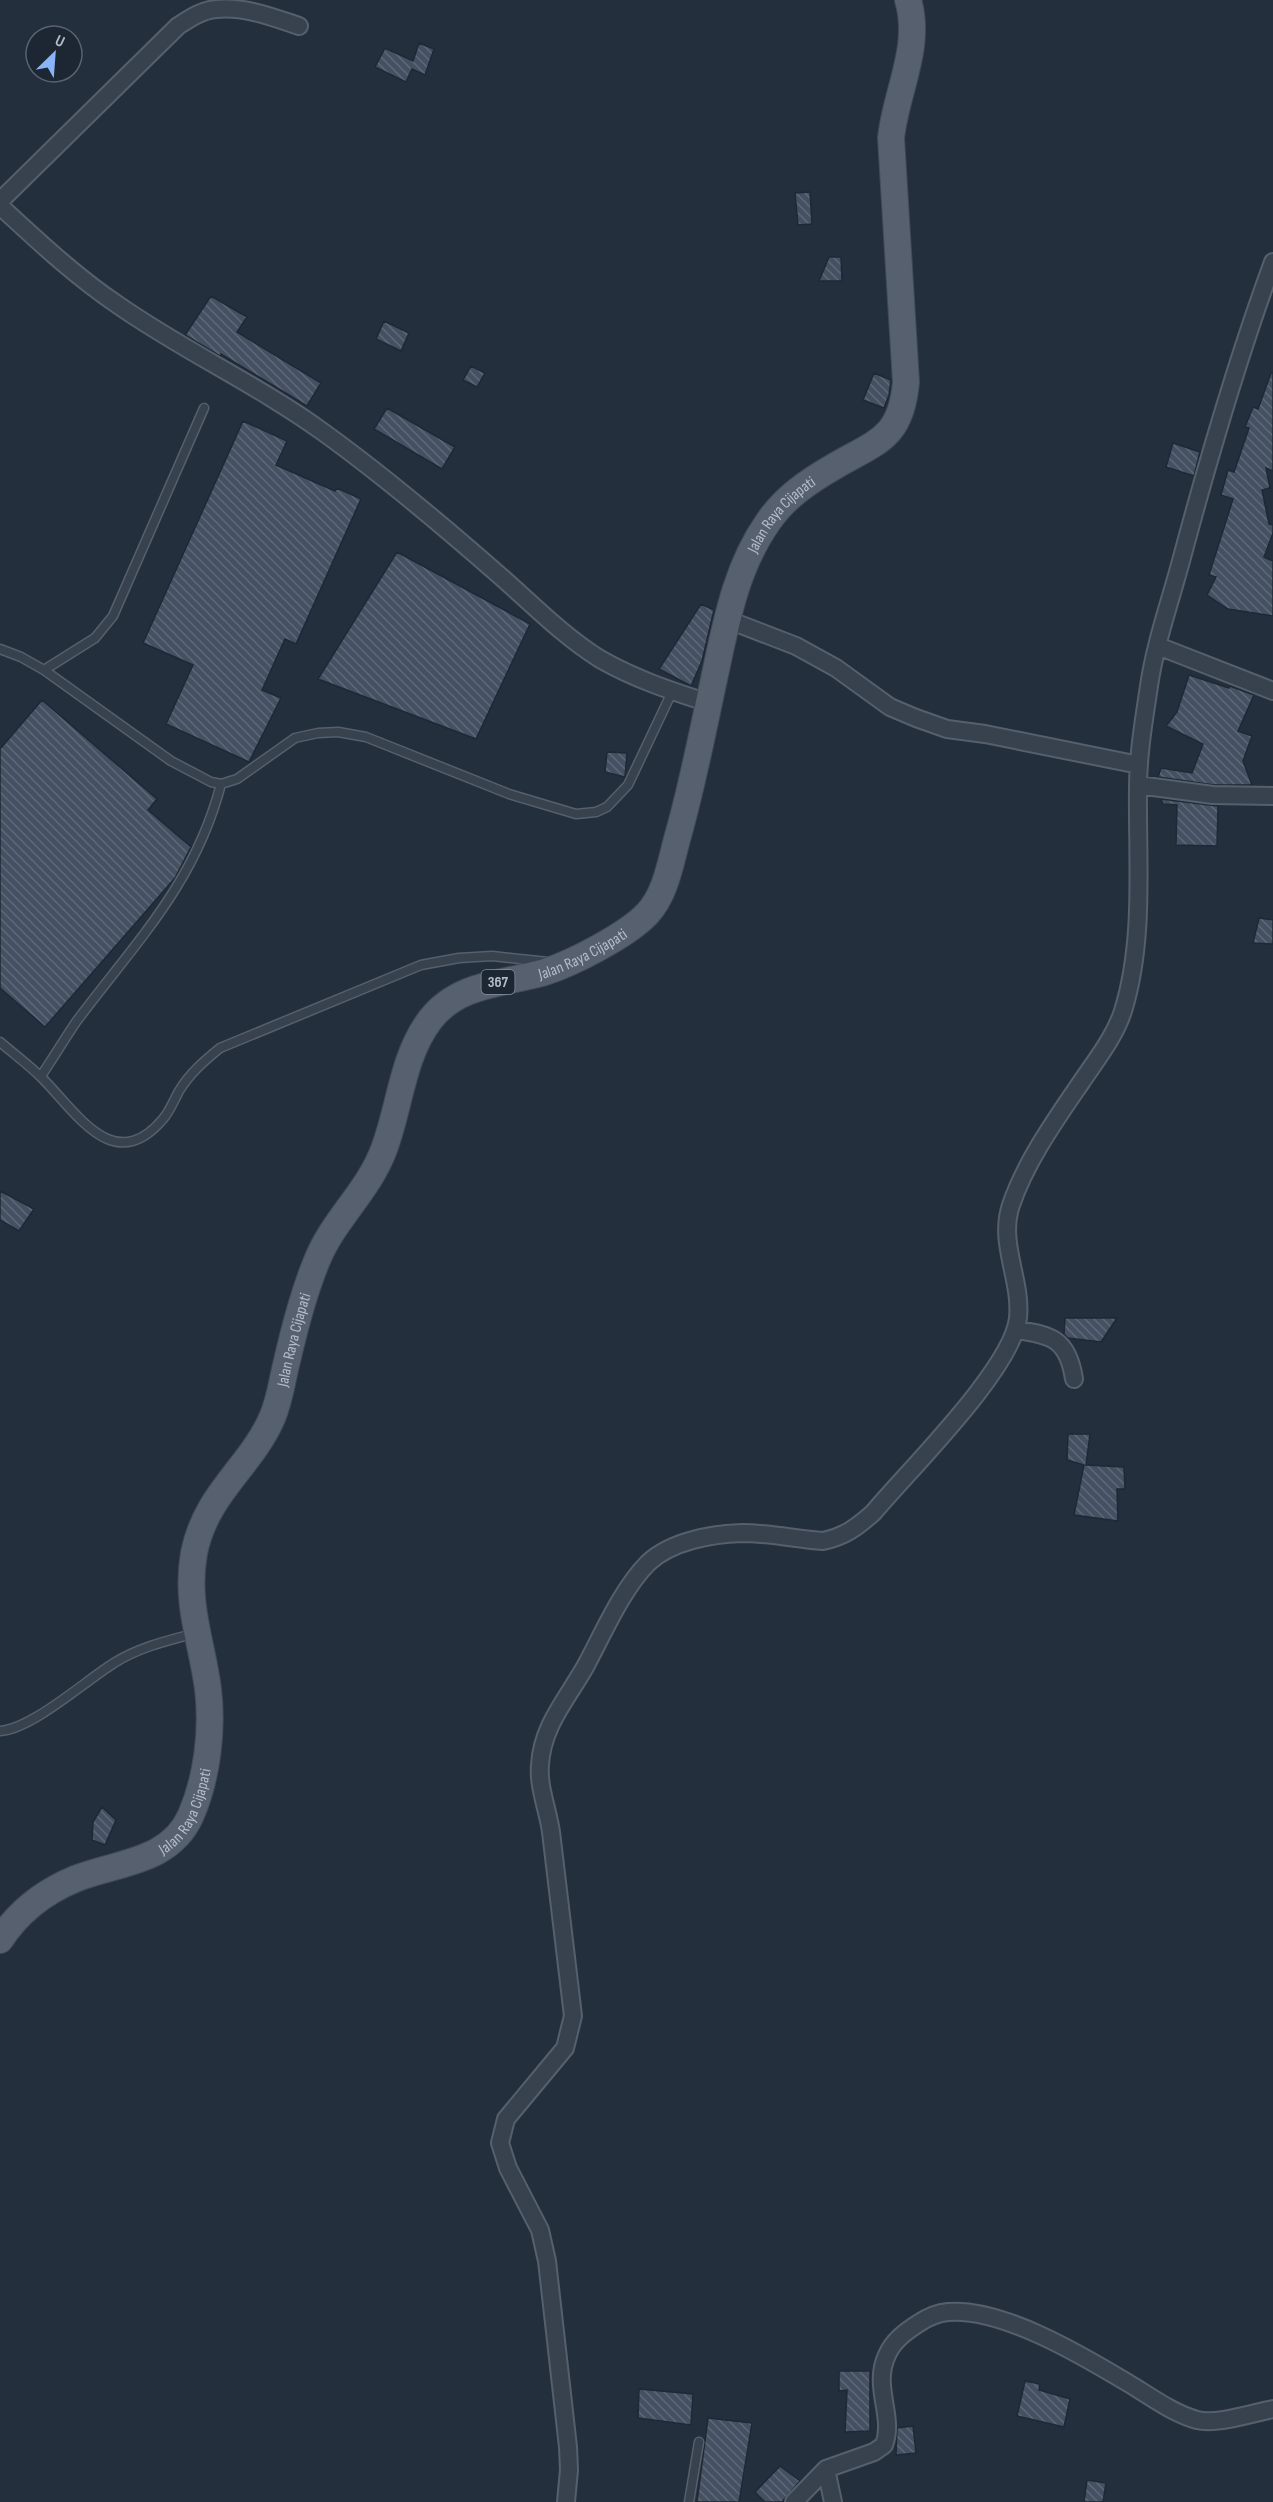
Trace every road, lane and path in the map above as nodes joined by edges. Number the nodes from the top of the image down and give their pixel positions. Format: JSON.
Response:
{"nodes":[{"id":1,"x":908,"y":0,"type":"edge"},
{"id":2,"x":299,"y":26,"type":"dead end"},
{"id":3,"x":0,"y":201,"type":"edge"},
{"id":4,"x":0,"y":206,"type":"edge"},
{"id":5,"x":1273,"y":262,"type":"edge"},
{"id":6,"x":204,"y":408,"type":"dead end"},
{"id":7,"x":726,"y":619,"type":"junction"},
{"id":8,"x":1158,"y":646,"type":"junction"},
{"id":9,"x":0,"y":649,"type":"edge"},
{"id":10,"x":44,"y":670,"type":"junction"},
{"id":11,"x":1273,"y":691,"type":"edge"},
{"id":12,"x":672,"y":692,"type":"junction"},
{"id":13,"x":709,"y":703,"type":"junction"},
{"id":14,"x":1139,"y":765,"type":"junction"},
{"id":15,"x":221,"y":784,"type":"junction"},
{"id":16,"x":1138,"y":785,"type":"junction"},
{"id":17,"x":1273,"y":796,"type":"edge"},
{"id":18,"x":563,"y":965,"type":"junction"},
{"id":19,"x":0,"y":1042,"type":"edge"},
{"id":20,"x":41,"y":1076,"type":"junction"},
{"id":21,"x":1016,"y":1330,"type":"junction"},
{"id":22,"x":1074,"y":1379,"type":"dead end"},
{"id":23,"x":196,"y":1633,"type":"junction"},
{"id":24,"x":0,"y":1731,"type":"edge"},
{"id":25,"x":0,"y":1940,"type":"edge"},
{"id":26,"x":1273,"y":2409,"type":"edge"},
{"id":27,"x":699,"y":2442,"type":"dead end"},
{"id":28,"x":826,"y":2469,"type":"junction"},
{"id":29,"x":566,"y":2502,"type":"edge"},
{"id":30,"x":689,"y":2502,"type":"edge"},
{"id":31,"x":794,"y":2502,"type":"edge"},
{"id":32,"x":834,"y":2502,"type":"edge"}],
"edges":[{"from":1,"to":7,"type":"main road","name":"Jalan Raya Cijapati","number":"367"},
{"from":2,"to":3,"type":"street"},
{"from":4,"to":12,"type":"street"},
{"from":5,"to":8,"type":"street"},
{"from":6,"to":10,"type":"lane"},
{"from":7,"to":13,"type":"main road","name":"Jalan Raya Cijapati","number":"367"},
{"from":7,"to":14,"type":"street"},
{"from":8,"to":11,"type":"street"},
{"from":8,"to":14,"type":"street"},
{"from":9,"to":10,"type":"lane"},
{"from":10,"to":15,"type":"lane"},
{"from":12,"to":13,"type":"street"},
{"from":12,"to":15,"type":"lane"},
{"from":13,"to":18,"type":"main road","name":"Jalan Raya Cijapati","number":"367"},
{"from":14,"to":16,"type":"street"},
{"from":15,"to":20,"type":"lane"},
{"from":16,"to":17,"type":"street"},
{"from":16,"to":21,"type":"street"},
{"from":18,"to":20,"type":"lane"},
{"from":18,"to":23,"type":"main road","name":"Jalan Raya Cijapati","number":"367"},
{"from":19,"to":20,"type":"lane"},
{"from":21,"to":22,"type":"street"},
{"from":21,"to":29,"type":"street"},
{"from":23,"to":24,"type":"lane"},
{"from":23,"to":25,"type":"main road","name":"Jalan Raya Cijapati","number":"367"},
{"from":26,"to":28,"type":"street"},
{"from":27,"to":30,"type":"lane"},
{"from":28,"to":31,"type":"street"},
{"from":28,"to":32,"type":"street"}]}
